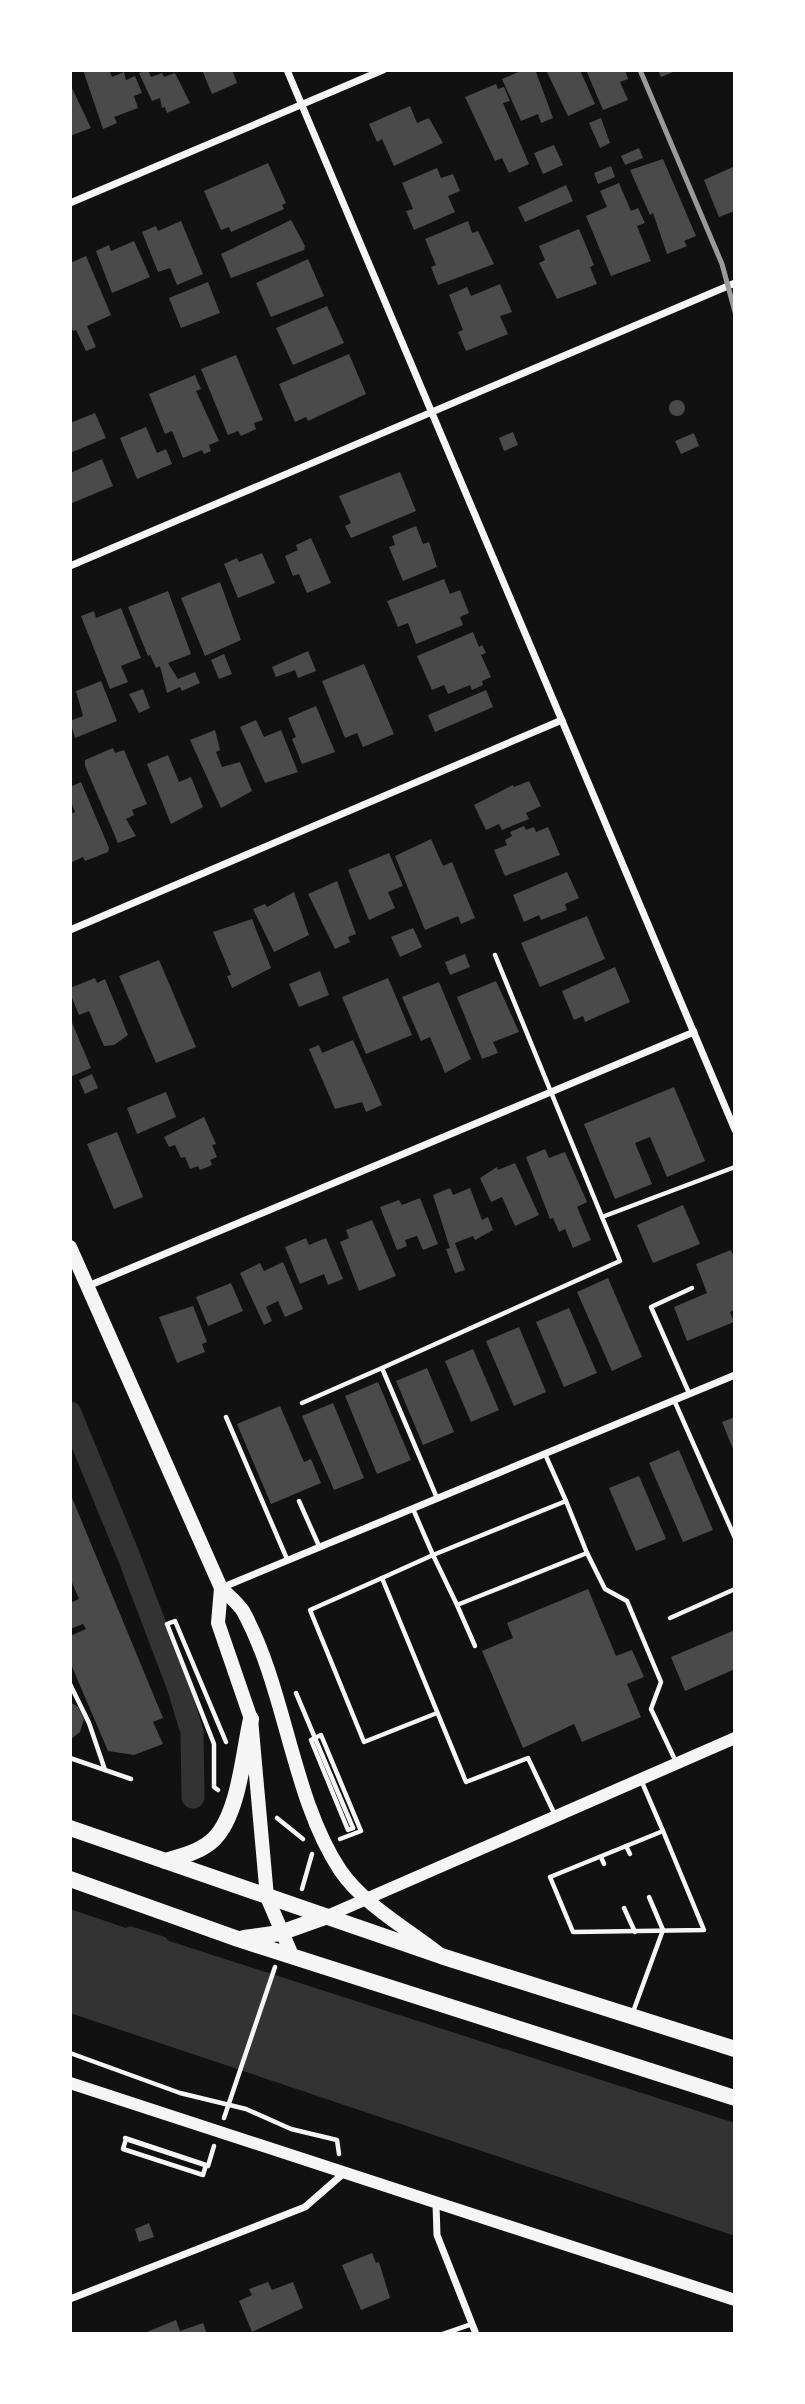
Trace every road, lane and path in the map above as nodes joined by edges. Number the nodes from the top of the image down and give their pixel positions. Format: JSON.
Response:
{"nodes":[{"id":1,"x":287,"y":70,"type":"edge"},
{"id":2,"x":383,"y":70,"type":"edge"},
{"id":3,"x":302,"y":104,"type":"junction"},
{"id":4,"x":70,"y":203,"type":"edge"},
{"id":5,"x":735,"y":283,"type":"edge"},
{"id":6,"x":432,"y":411,"type":"junction"},
{"id":7,"x":70,"y":566,"type":"edge"},
{"id":8,"x":562,"y":720,"type":"junction"},
{"id":9,"x":70,"y":930,"type":"edge"},
{"id":10,"x":495,"y":955,"type":"dead end"},
{"id":11,"x":694,"y":1032,"type":"junction"},
{"id":12,"x":552,"y":1091,"type":"junction"},
{"id":13,"x":735,"y":1130,"type":"edge"},
{"id":14,"x":735,"y":1167,"type":"edge"},
{"id":15,"x":602,"y":1217,"type":"junction"},
{"id":16,"x":70,"y":1247,"type":"edge"},
{"id":17,"x":87,"y":1287,"type":"junction"},
{"id":18,"x":692,"y":1288,"type":"dead end"},
{"id":19,"x":382,"y":1368,"type":"junction"},
{"id":20,"x":735,"y":1375,"type":"edge"},
{"id":21,"x":689,"y":1394,"type":"junction"},
{"id":22,"x":674,"y":1400,"type":"junction"},
{"id":23,"x":302,"y":1403,"type":"dead end"},
{"id":24,"x":226,"y":1417,"type":"dead end"},
{"id":25,"x":545,"y":1454,"type":"junction"},
{"id":26,"x":437,"y":1498,"type":"junction"},
{"id":27,"x":299,"y":1501,"type":"dead end"},
{"id":28,"x":566,"y":1501,"type":"junction"},
{"id":29,"x":413,"y":1508,"type":"junction"},
{"id":30,"x":735,"y":1538,"type":"edge"},
{"id":31,"x":319,"y":1546,"type":"junction"},
{"id":32,"x":587,"y":1553,"type":"junction"},
{"id":33,"x":433,"y":1555,"type":"junction"},
{"id":34,"x":287,"y":1559,"type":"junction"},
{"id":35,"x":382,"y":1578,"type":"junction"},
{"id":36,"x":221,"y":1588,"type":"junction"},
{"id":37,"x":735,"y":1589,"type":"edge"},
{"id":38,"x":457,"y":1605,"type":"junction"},
{"id":39,"x":670,"y":1618,"type":"dead end"},
{"id":40,"x":475,"y":1646,"type":"dead end"},
{"id":41,"x":70,"y":1684,"type":"edge"},
{"id":42,"x":292,"y":1685,"type":"dead end"},
{"id":43,"x":437,"y":1712,"type":"junction"},
{"id":44,"x":251,"y":1719,"type":"junction"},
{"id":45,"x":735,"y":1738,"type":"edge"},
{"id":46,"x":227,"y":1754,"type":"dead end"},
{"id":47,"x":70,"y":1758,"type":"edge"},
{"id":48,"x":677,"y":1764,"type":"junction"},
{"id":49,"x":105,"y":1770,"type":"junction"},
{"id":50,"x":131,"y":1779,"type":"dead end"},
{"id":51,"x":641,"y":1779,"type":"junction"},
{"id":52,"x":222,"y":1792,"type":"dead end"},
{"id":53,"x":555,"y":1816,"type":"junction"},
{"id":54,"x":70,"y":1828,"type":"edge"},
{"id":55,"x":360,"y":1831,"type":"dead end"},
{"id":56,"x":663,"y":1831,"type":"junction"},
{"id":57,"x":626,"y":1846,"type":"junction"},
{"id":58,"x":316,"y":1849,"type":"dead end"},
{"id":59,"x":630,"y":1854,"type":"dead end"},
{"id":60,"x":601,"y":1857,"type":"junction"},
{"id":61,"x":164,"y":1861,"type":"junction"},
{"id":62,"x":604,"y":1864,"type":"dead end"},
{"id":63,"x":70,"y":1879,"type":"edge"},
{"id":64,"x":300,"y":1894,"type":"dead end"},
{"id":65,"x":649,"y":1897,"type":"dead end"},
{"id":66,"x":267,"y":1898,"type":"junction"},
{"id":67,"x":367,"y":1898,"type":"junction"},
{"id":68,"x":624,"y":1908,"type":"dead end"},
{"id":69,"x":325,"y":1917,"type":"junction"},
{"id":70,"x":663,"y":1930,"type":"junction"},
{"id":71,"x":635,"y":1932,"type":"junction"},
{"id":72,"x":280,"y":1933,"type":"junction"},
{"id":73,"x":238,"y":1939,"type":"junction"},
{"id":74,"x":284,"y":1956,"type":"junction"},
{"id":75,"x":441,"y":1956,"type":"junction"},
{"id":76,"x":631,"y":2016,"type":"junction"},
{"id":77,"x":735,"y":2049,"type":"edge"},
{"id":78,"x":70,"y":2053,"type":"edge"},
{"id":79,"x":70,"y":2083,"type":"edge"},
{"id":80,"x":735,"y":2098,"type":"edge"},
{"id":81,"x":221,"y":2127,"type":"dead end"},
{"id":82,"x":125,"y":2138,"type":"dead end"},
{"id":83,"x":216,"y":2140,"type":"dead end"},
{"id":84,"x":344,"y":2173,"type":"junction"},
{"id":85,"x":436,"y":2204,"type":"junction"},
{"id":86,"x":70,"y":2299,"type":"edge"},
{"id":87,"x":735,"y":2300,"type":"edge"},
{"id":88,"x":472,"y":2324,"type":"junction"},
{"id":89,"x":443,"y":2334,"type":"edge"},
{"id":90,"x":476,"y":2334,"type":"edge"}],
"edges":[{"from":1,"to":3,"type":"street"},
{"from":2,"to":3,"type":"street"},
{"from":3,"to":4,"type":"street"},
{"from":3,"to":6,"type":"street"},
{"from":5,"to":6,"type":"street"},
{"from":6,"to":7,"type":"street"},
{"from":6,"to":8,"type":"street"},
{"from":8,"to":9,"type":"street"},
{"from":8,"to":11,"type":"street"},
{"from":10,"to":12,"type":"lane"},
{"from":11,"to":12,"type":"street"},
{"from":11,"to":13,"type":"street"},
{"from":12,"to":15,"type":"lane"},
{"from":12,"to":17,"type":"street"},
{"from":14,"to":15,"type":"lane"},
{"from":15,"to":19,"type":"lane"},
{"from":16,"to":17,"type":"main road"},
{"from":17,"to":36,"type":"main road"},
{"from":18,"to":21,"type":"lane"},
{"from":19,"to":23,"type":"lane"},
{"from":19,"to":26,"type":"lane"},
{"from":20,"to":21,"type":"street"},
{"from":21,"to":22,"type":"street"},
{"from":22,"to":25,"type":"street"},
{"from":22,"to":30,"type":"lane"},
{"from":24,"to":34,"type":"lane"},
{"from":25,"to":26,"type":"street"},
{"from":25,"to":28,"type":"lane"},
{"from":26,"to":29,"type":"street"},
{"from":27,"to":31,"type":"lane"},
{"from":28,"to":32,"type":"lane"},
{"from":28,"to":33,"type":"lane"},
{"from":29,"to":31,"type":"street"},
{"from":29,"to":33,"type":"lane"},
{"from":31,"to":34,"type":"street"},
{"from":32,"to":38,"type":"lane"},
{"from":32,"to":48,"type":"lane"},
{"from":33,"to":35,"type":"lane"},
{"from":33,"to":38,"type":"lane"},
{"from":34,"to":36,"type":"street"},
{"from":35,"to":43,"type":"lane"},
{"from":35,"to":43,"type":"lane"},
{"from":36,"to":44,"type":"main road"},
{"from":36,"to":67,"type":"main road"},
{"from":37,"to":39,"type":"lane"},
{"from":38,"to":40,"type":"lane"},
{"from":41,"to":49,"type":"lane"},
{"from":42,"to":55,"type":"path"},
{"from":43,"to":53,"type":"lane"},
{"from":44,"to":61,"type":"highway"},
{"from":44,"to":66,"type":"main road"},
{"from":45,"to":48,"type":"street"},
{"from":46,"to":52,"type":"path"},
{"from":47,"to":49,"type":"lane"},
{"from":48,"to":51,"type":"street"},
{"from":49,"to":50,"type":"lane"},
{"from":51,"to":53,"type":"street"},
{"from":51,"to":56,"type":"lane"},
{"from":53,"to":67,"type":"street"},
{"from":54,"to":61,"type":"highway"},
{"from":56,"to":57,"type":"lane"},
{"from":56,"to":70,"type":"lane"},
{"from":57,"to":59,"type":"lane"},
{"from":57,"to":60,"type":"lane"},
{"from":58,"to":64,"type":"path"},
{"from":60,"to":62,"type":"lane"},
{"from":60,"to":71,"type":"lane"},
{"from":61,"to":66,"type":"highway"},
{"from":63,"to":73,"type":"highway"},
{"from":65,"to":70,"type":"lane"},
{"from":66,"to":69,"type":"highway"},
{"from":66,"to":72,"type":"main road"},
{"from":67,"to":69,"type":"street"},
{"from":67,"to":75,"type":"main road"},
{"from":68,"to":71,"type":"lane"},
{"from":69,"to":72,"type":"highway"},
{"from":69,"to":75,"type":"highway"},
{"from":70,"to":71,"type":"lane"},
{"from":70,"to":76,"type":"lane"},
{"from":72,"to":73,"type":"highway"},
{"from":72,"to":74,"type":"main road"},
{"from":73,"to":74,"type":"highway"},
{"from":74,"to":80,"type":"highway"},
{"from":74,"to":81,"type":"path"},
{"from":75,"to":76,"type":"highway"},
{"from":76,"to":77,"type":"highway"},
{"from":78,"to":84,"type":"path"},
{"from":79,"to":84,"type":"street"},
{"from":82,"to":83,"type":"path"},
{"from":84,"to":85,"type":"street"},
{"from":84,"to":86,"type":"street"},
{"from":85,"to":87,"type":"street"},
{"from":85,"to":88,"type":"street"},
{"from":88,"to":89,"type":"lane"},
{"from":88,"to":90,"type":"street"}]}
